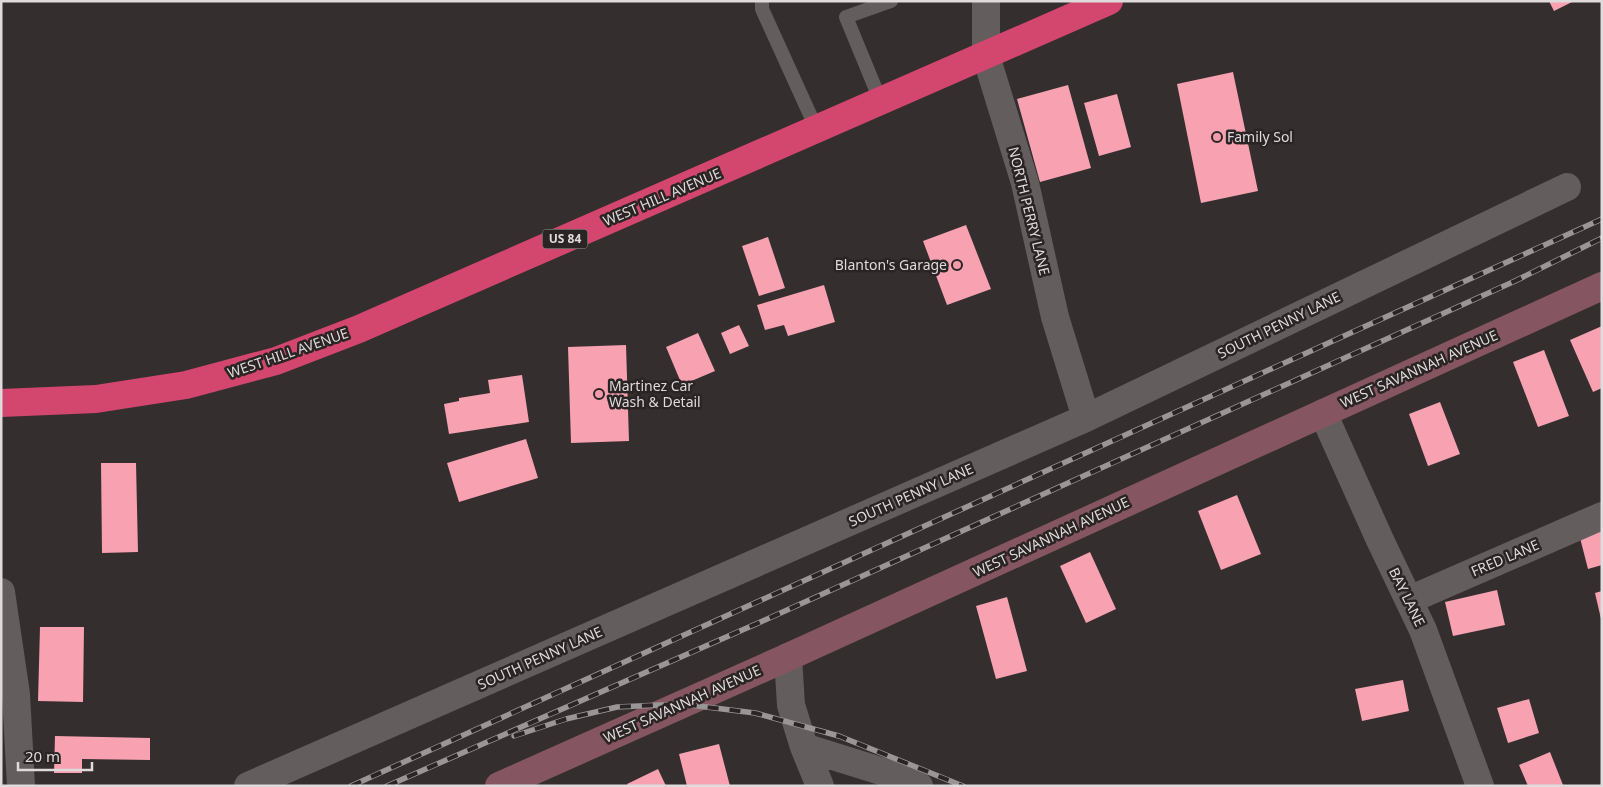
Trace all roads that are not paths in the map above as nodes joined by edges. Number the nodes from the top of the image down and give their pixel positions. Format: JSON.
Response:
{"nodes":[{"id":1,"x":762,"y":1,"type":"edge"},
{"id":2,"x":850,"y":1,"type":"edge"},
{"id":3,"x":891,"y":1,"type":"edge"},
{"id":4,"x":986,"y":1,"type":"edge"},
{"id":5,"x":1109,"y":1,"type":"edge"},
{"id":6,"x":846,"y":17,"type":"junction"},
{"id":7,"x":986,"y":56,"type":"junction"},
{"id":8,"x":881,"y":102,"type":"junction"},
{"id":9,"x":817,"y":130,"type":"junction"},
{"id":10,"x":1566,"y":187,"type":"dead end"},
{"id":11,"x":1602,"y":286,"type":"edge"},
{"id":12,"x":1,"y":403,"type":"edge"},
{"id":13,"x":1323,"y":413,"type":"junction"},
{"id":14,"x":1086,"y":418,"type":"junction"},
{"id":15,"x":1602,"y":516,"type":"edge"},
{"id":16,"x":1,"y":592,"type":"edge"},
{"id":17,"x":1409,"y":600,"type":"junction"},
{"id":18,"x":788,"y":657,"type":"junction"},
{"id":19,"x":804,"y":747,"type":"junction"},
{"id":20,"x":21,"y":786,"type":"edge"},
{"id":21,"x":248,"y":786,"type":"edge"},
{"id":22,"x":499,"y":786,"type":"edge"},
{"id":23,"x":820,"y":786,"type":"edge"},
{"id":24,"x":919,"y":786,"type":"edge"},
{"id":25,"x":1480,"y":786,"type":"edge"}],
"edges":[{"from":1,"to":9,"type":"lane"},
{"from":2,"to":6,"type":"lane"},
{"from":3,"to":6,"type":"lane"},
{"from":4,"to":7,"type":"street","name":"NORTH PERRY LANE"},
{"from":5,"to":7,"type":"highway","name":"WEST HILL AVENUE","number":"US 84"},
{"from":6,"to":8,"type":"lane"},
{"from":7,"to":8,"type":"highway","name":"WEST HILL AVENUE","number":"US 84"},
{"from":7,"to":14,"type":"street","name":"NORTH PERRY LANE"},
{"from":8,"to":9,"type":"highway","name":"WEST HILL AVENUE","number":"US 84"},
{"from":9,"to":12,"type":"highway","name":"WEST HILL AVENUE","number":"US 84"},
{"from":10,"to":14,"type":"street","name":"SOUTH PENNY LANE"},
{"from":11,"to":13,"type":"street","name":"WEST SAVANNAH AVENUE"},
{"from":13,"to":17,"type":"street","name":"BAY LANE"},
{"from":13,"to":18,"type":"street","name":"WEST SAVANNAH AVENUE"},
{"from":14,"to":21,"type":"street","name":"SOUTH PENNY LANE"},
{"from":15,"to":17,"type":"street","name":"FRED LANE"},
{"from":16,"to":20,"type":"street"},
{"from":17,"to":25,"type":"street","name":"BAY LANE"},
{"from":18,"to":19,"type":"street"},
{"from":18,"to":22,"type":"street","name":"WEST SAVANNAH AVENUE"},
{"from":19,"to":23,"type":"street"},
{"from":19,"to":24,"type":"street"}]}
